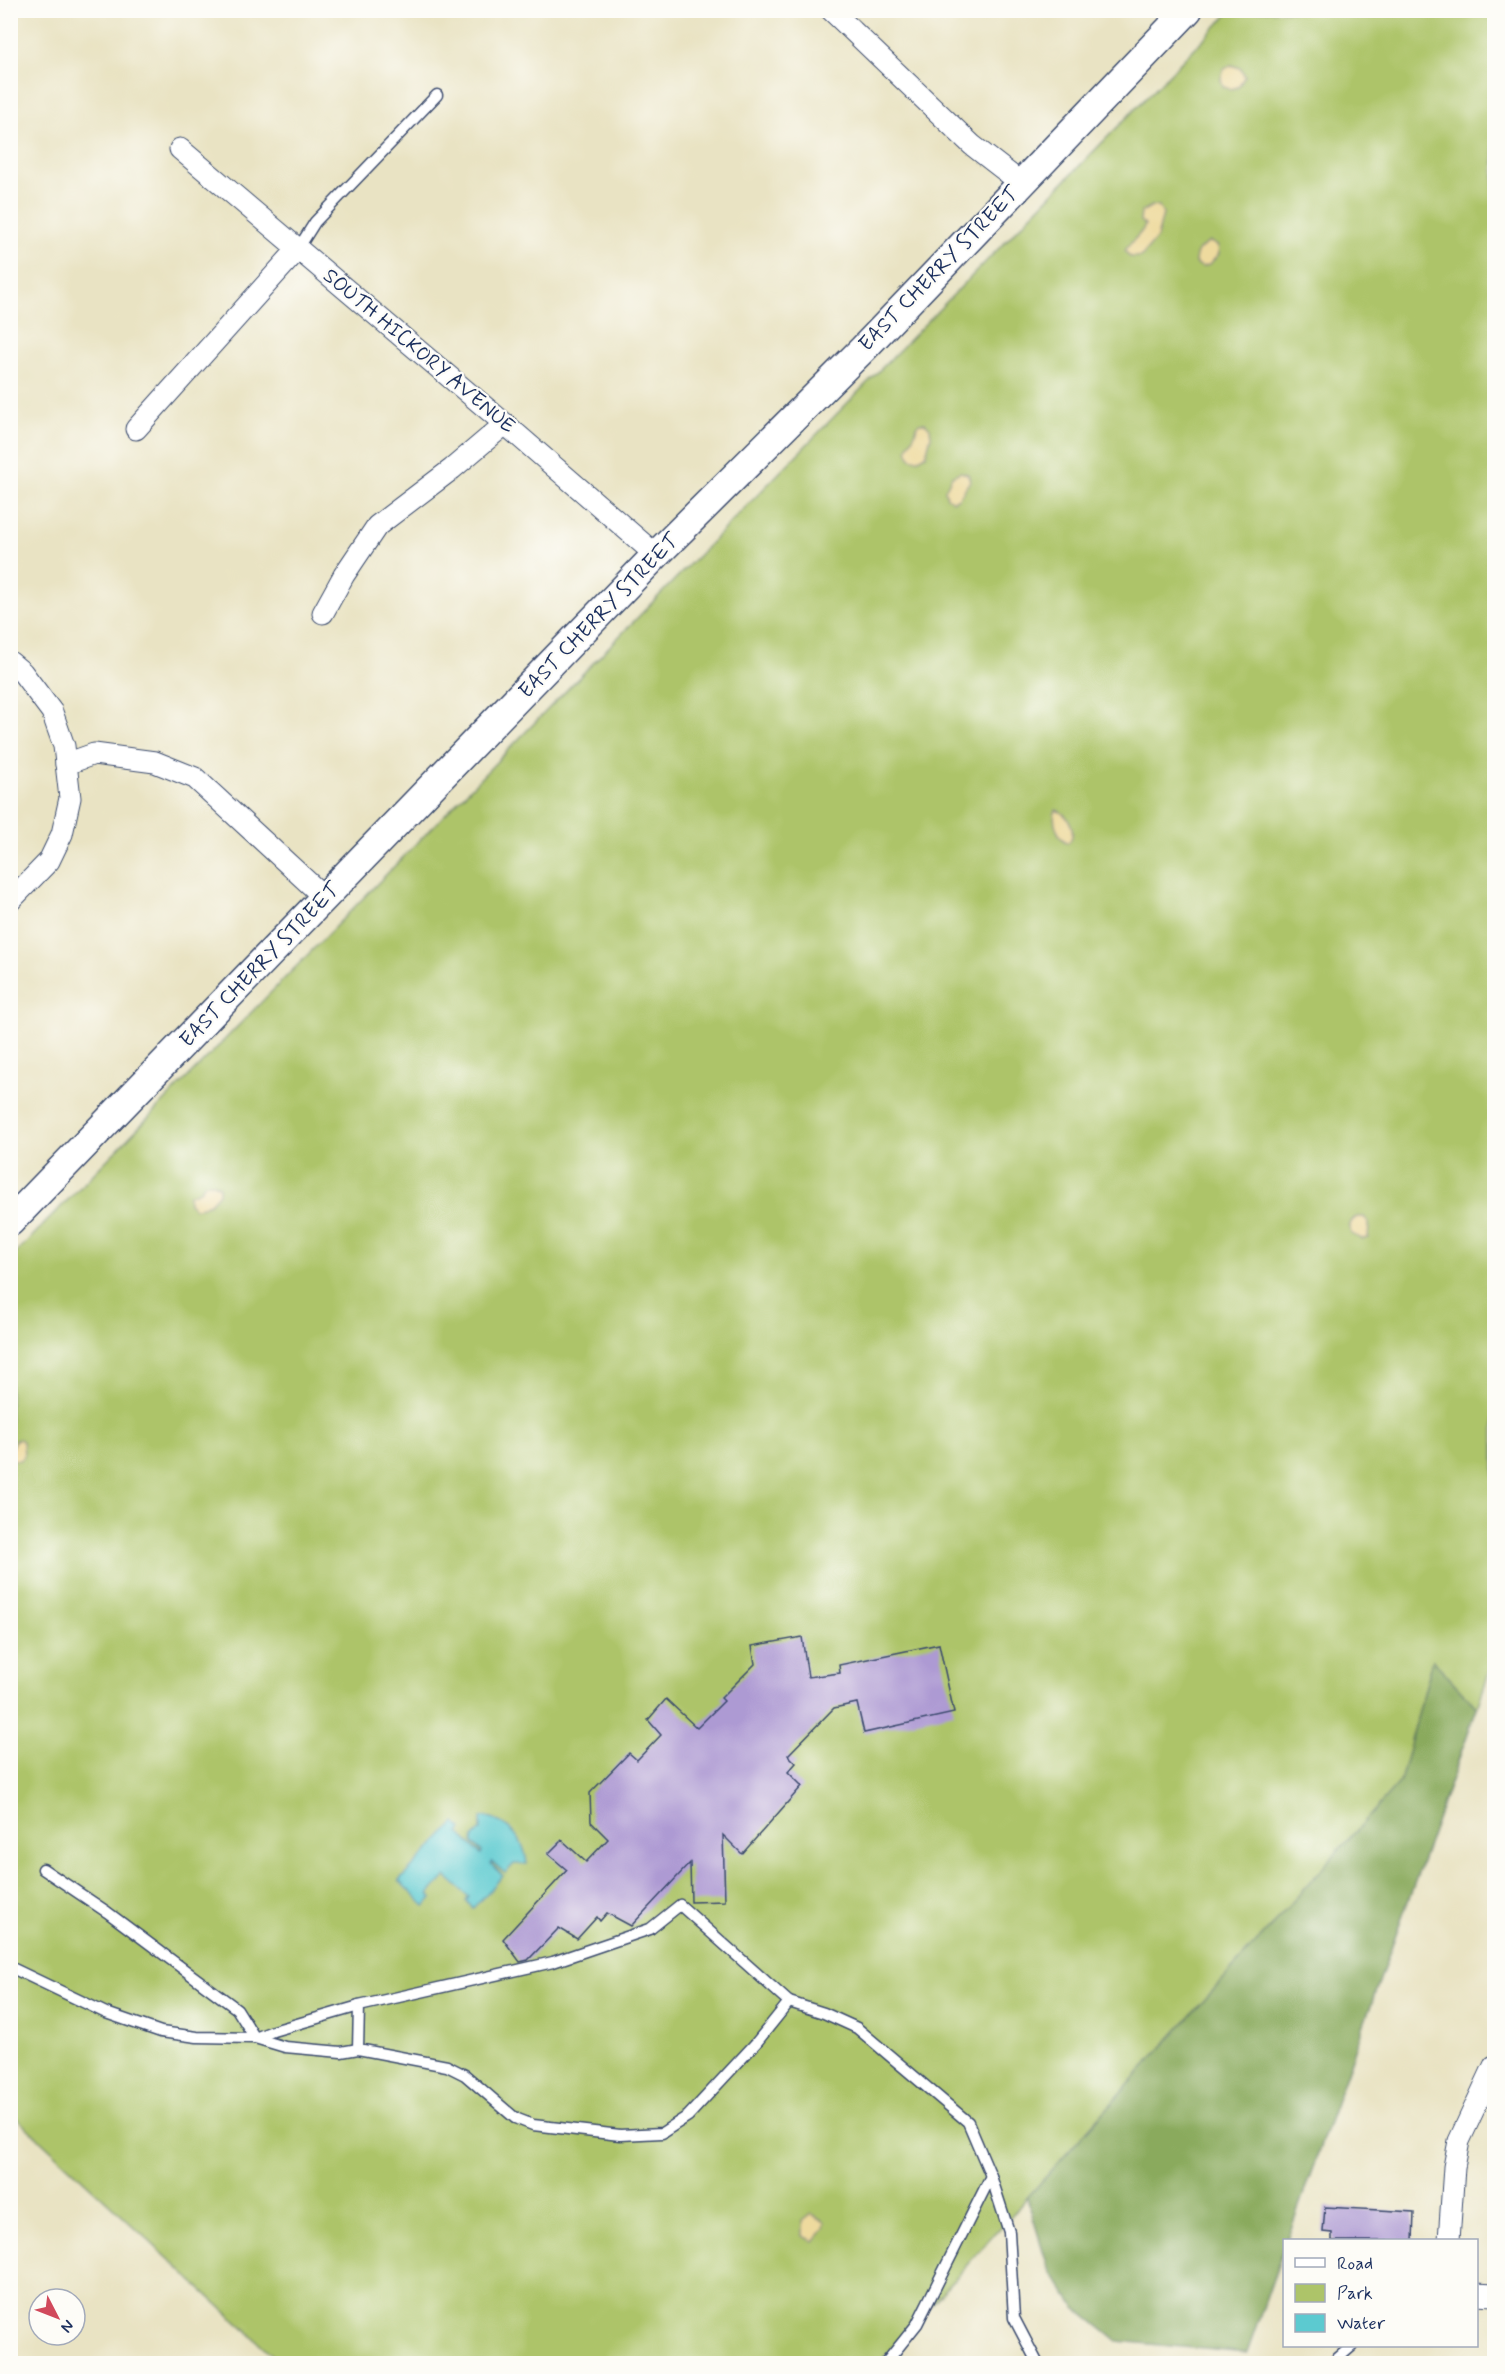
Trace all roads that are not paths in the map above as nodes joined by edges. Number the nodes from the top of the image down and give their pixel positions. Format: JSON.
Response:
{"nodes":[{"id":1,"x":831,"y":10,"type":"edge"},
{"id":2,"x":1188,"y":10,"type":"edge"},
{"id":3,"x":437,"y":94,"type":"dead end"},
{"id":4,"x":180,"y":149,"type":"dead end"},
{"id":5,"x":1021,"y":183,"type":"junction"},
{"id":6,"x":298,"y":249,"type":"junction"},
{"id":7,"x":505,"y":424,"type":"junction"},
{"id":8,"x":136,"y":429,"type":"dead end"},
{"id":9,"x":656,"y":555,"type":"junction"},
{"id":10,"x":323,"y":613,"type":"dead end"},
{"id":11,"x":10,"y":662,"type":"edge"},
{"id":12,"x":66,"y":764,"type":"junction"},
{"id":13,"x":325,"y":898,"type":"junction"},
{"id":14,"x":10,"y":900,"type":"edge"},
{"id":15,"x":10,"y":1222,"type":"edge"},
{"id":16,"x":43,"y":1869,"type":"dead end"},
{"id":17,"x":10,"y":1967,"type":"edge"},
{"id":18,"x":789,"y":2002,"type":"junction"},
{"id":19,"x":359,"y":2006,"type":"junction"},
{"id":20,"x":255,"y":2038,"type":"junction"},
{"id":21,"x":358,"y":2049,"type":"junction"},
{"id":22,"x":1494,"y":2066,"type":"edge"},
{"id":23,"x":991,"y":2176,"type":"junction"},
{"id":24,"x":1449,"y":2239,"type":"edge"},
{"id":25,"x":1478,"y":2294,"type":"edge"},
{"id":26,"x":1494,"y":2295,"type":"edge"},
{"id":27,"x":1351,"y":2347,"type":"edge"},
{"id":28,"x":885,"y":2364,"type":"edge"},
{"id":29,"x":1038,"y":2364,"type":"edge"},
{"id":30,"x":1331,"y":2364,"type":"edge"}],
"edges":[{"from":1,"to":5,"type":"street"},
{"from":2,"to":5,"type":"street","name":"EAST CHERRY STREET"},
{"from":3,"to":6,"type":"lane"},
{"from":4,"to":6,"type":"street","name":"SOUTH HICKORY AVENUE"},
{"from":5,"to":9,"type":"street","name":"EAST CHERRY STREET"},
{"from":6,"to":7,"type":"street","name":"SOUTH HICKORY AVENUE"},
{"from":6,"to":8,"type":"street"},
{"from":7,"to":9,"type":"street","name":"SOUTH HICKORY AVENUE"},
{"from":7,"to":10,"type":"street"},
{"from":9,"to":13,"type":"street","name":"EAST CHERRY STREET"},
{"from":11,"to":12,"type":"street"},
{"from":12,"to":13,"type":"street"},
{"from":12,"to":14,"type":"street"},
{"from":13,"to":15,"type":"street","name":"EAST CHERRY STREET"},
{"from":16,"to":20,"type":"lane"},
{"from":17,"to":20,"type":"lane"},
{"from":18,"to":19,"type":"lane"},
{"from":18,"to":21,"type":"lane"},
{"from":18,"to":23,"type":"lane"},
{"from":19,"to":20,"type":"lane"},
{"from":19,"to":21,"type":"lane"},
{"from":20,"to":21,"type":"lane"},
{"from":22,"to":24,"type":"street"},
{"from":23,"to":28,"type":"lane"},
{"from":23,"to":29,"type":"lane"},
{"from":25,"to":26,"type":"street"},
{"from":27,"to":30,"type":"lane"}]}
